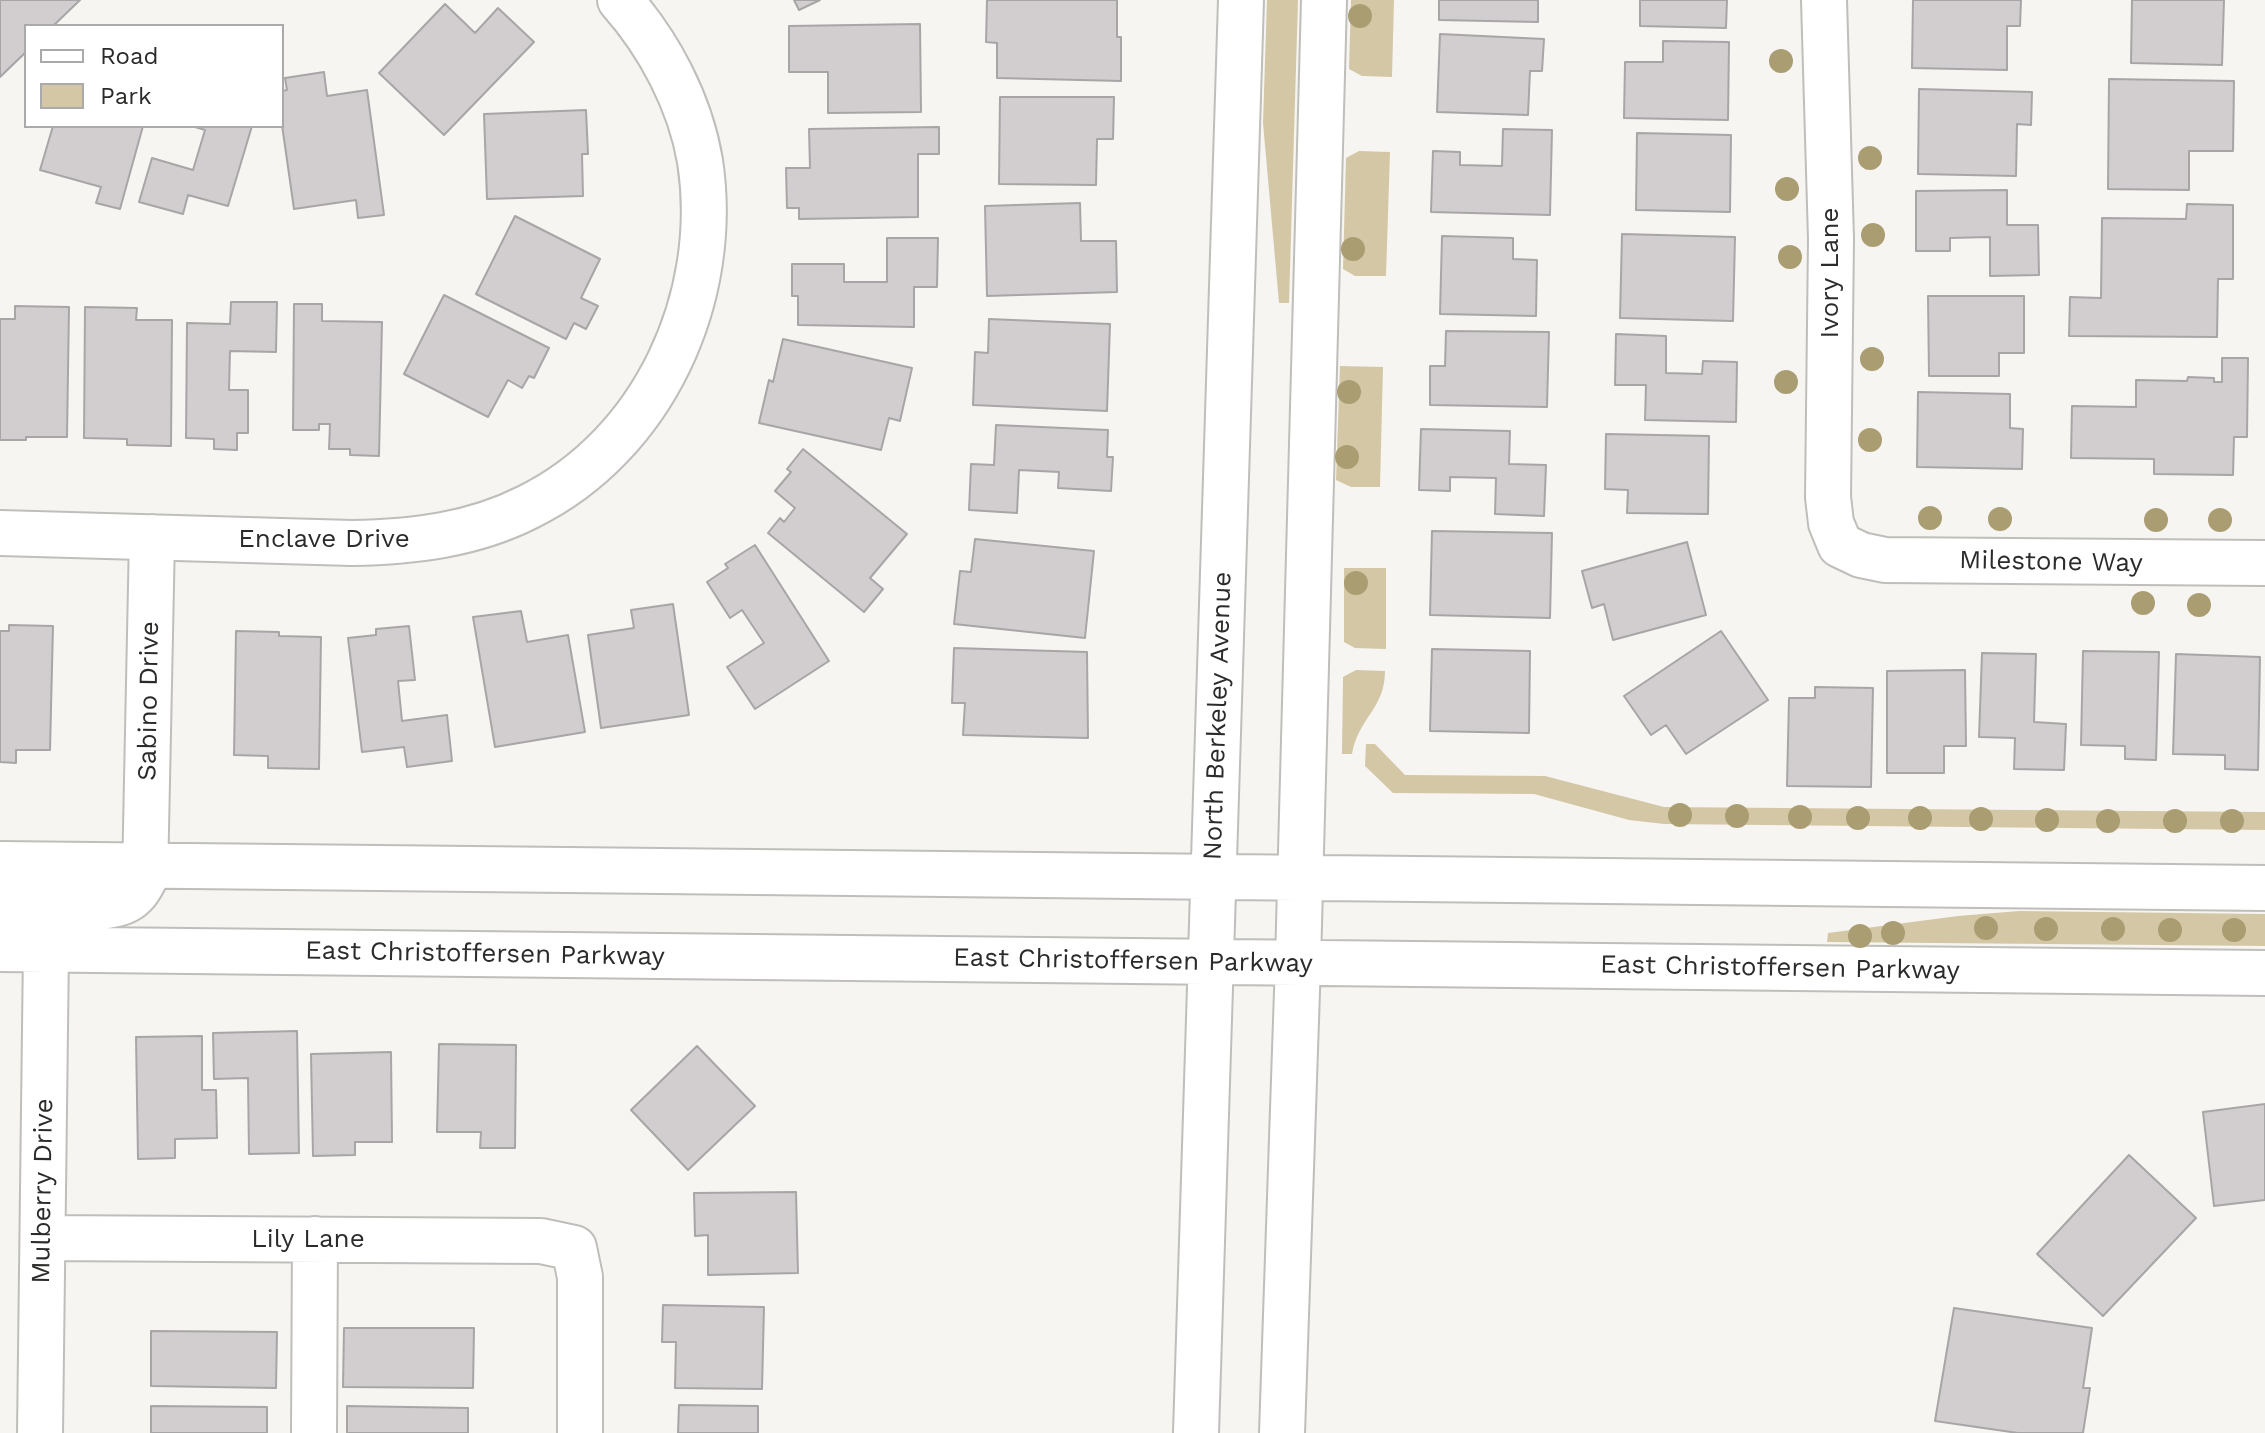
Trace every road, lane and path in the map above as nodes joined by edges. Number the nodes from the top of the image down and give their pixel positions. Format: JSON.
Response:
{"nodes":[{"id":1,"x":620,"y":0,"type":"edge"},
{"id":2,"x":1241,"y":0,"type":"edge"},
{"id":3,"x":1324,"y":0,"type":"edge"},
{"id":4,"x":1824,"y":0,"type":"edge"},
{"id":5,"x":0,"y":533,"type":"edge"},
{"id":6,"x":152,"y":537,"type":"junction"},
{"id":7,"x":1840,"y":545,"type":"joint"},
{"id":8,"x":2265,"y":563,"type":"edge"},
{"id":9,"x":0,"y":864,"type":"edge"},
{"id":10,"x":146,"y":866,"type":"junction"},
{"id":11,"x":1213,"y":878,"type":"junction"},
{"id":12,"x":1300,"y":879,"type":"junction"},
{"id":13,"x":2265,"y":888,"type":"edge"},
{"id":14,"x":0,"y":908,"type":"edge"},
{"id":15,"x":0,"y":949,"type":"edge"},
{"id":16,"x":46,"y":949,"type":"junction"},
{"id":17,"x":1210,"y":962,"type":"junction"},
{"id":18,"x":1298,"y":962,"type":"junction"},
{"id":19,"x":2265,"y":973,"type":"edge"},
{"id":20,"x":43,"y":1238,"type":"junction"},
{"id":21,"x":315,"y":1239,"type":"junction"},
{"id":22,"x":40,"y":1433,"type":"edge"},
{"id":23,"x":314,"y":1433,"type":"edge"},
{"id":24,"x":580,"y":1433,"type":"edge"},
{"id":25,"x":1196,"y":1433,"type":"edge"},
{"id":26,"x":1282,"y":1433,"type":"edge"}],
"edges":[{"from":1,"to":6,"type":"street","name":"Enclave Drive"},
{"from":2,"to":11,"type":"street","name":"North Berkeley Avenue"},
{"from":3,"to":12,"type":"street"},
{"from":4,"to":7,"type":"street","name":"Ivory Lane"},
{"from":5,"to":6,"type":"street","name":"Enclave Drive"},
{"from":6,"to":10,"type":"street","name":"Sabino Drive"},
{"from":7,"to":8,"type":"street","name":"Milestone Way"},
{"from":9,"to":10,"type":"street"},
{"from":10,"to":11,"type":"street"},
{"from":10,"to":14,"type":"street"},
{"from":11,"to":12,"type":"street"},
{"from":11,"to":17,"type":"street","name":"North Berkeley Avenue"},
{"from":12,"to":13,"type":"street"},
{"from":12,"to":18,"type":"street"},
{"from":15,"to":16,"type":"street","name":"East Christoffersen Parkway"},
{"from":16,"to":17,"type":"street","name":"East Christoffersen Parkway"},
{"from":16,"to":20,"type":"street","name":"Mulberry Drive"},
{"from":17,"to":18,"type":"street","name":"East Christoffersen Parkway"},
{"from":17,"to":25,"type":"street","name":"North Berkeley Avenue"},
{"from":18,"to":19,"type":"street","name":"East Christoffersen Parkway"},
{"from":18,"to":26,"type":"street"},
{"from":20,"to":21,"type":"street","name":"Lily Lane"},
{"from":20,"to":22,"type":"street","name":"Mulberry Drive"},
{"from":21,"to":23,"type":"street"},
{"from":21,"to":24,"type":"street","name":"Lily Lane"}]}
